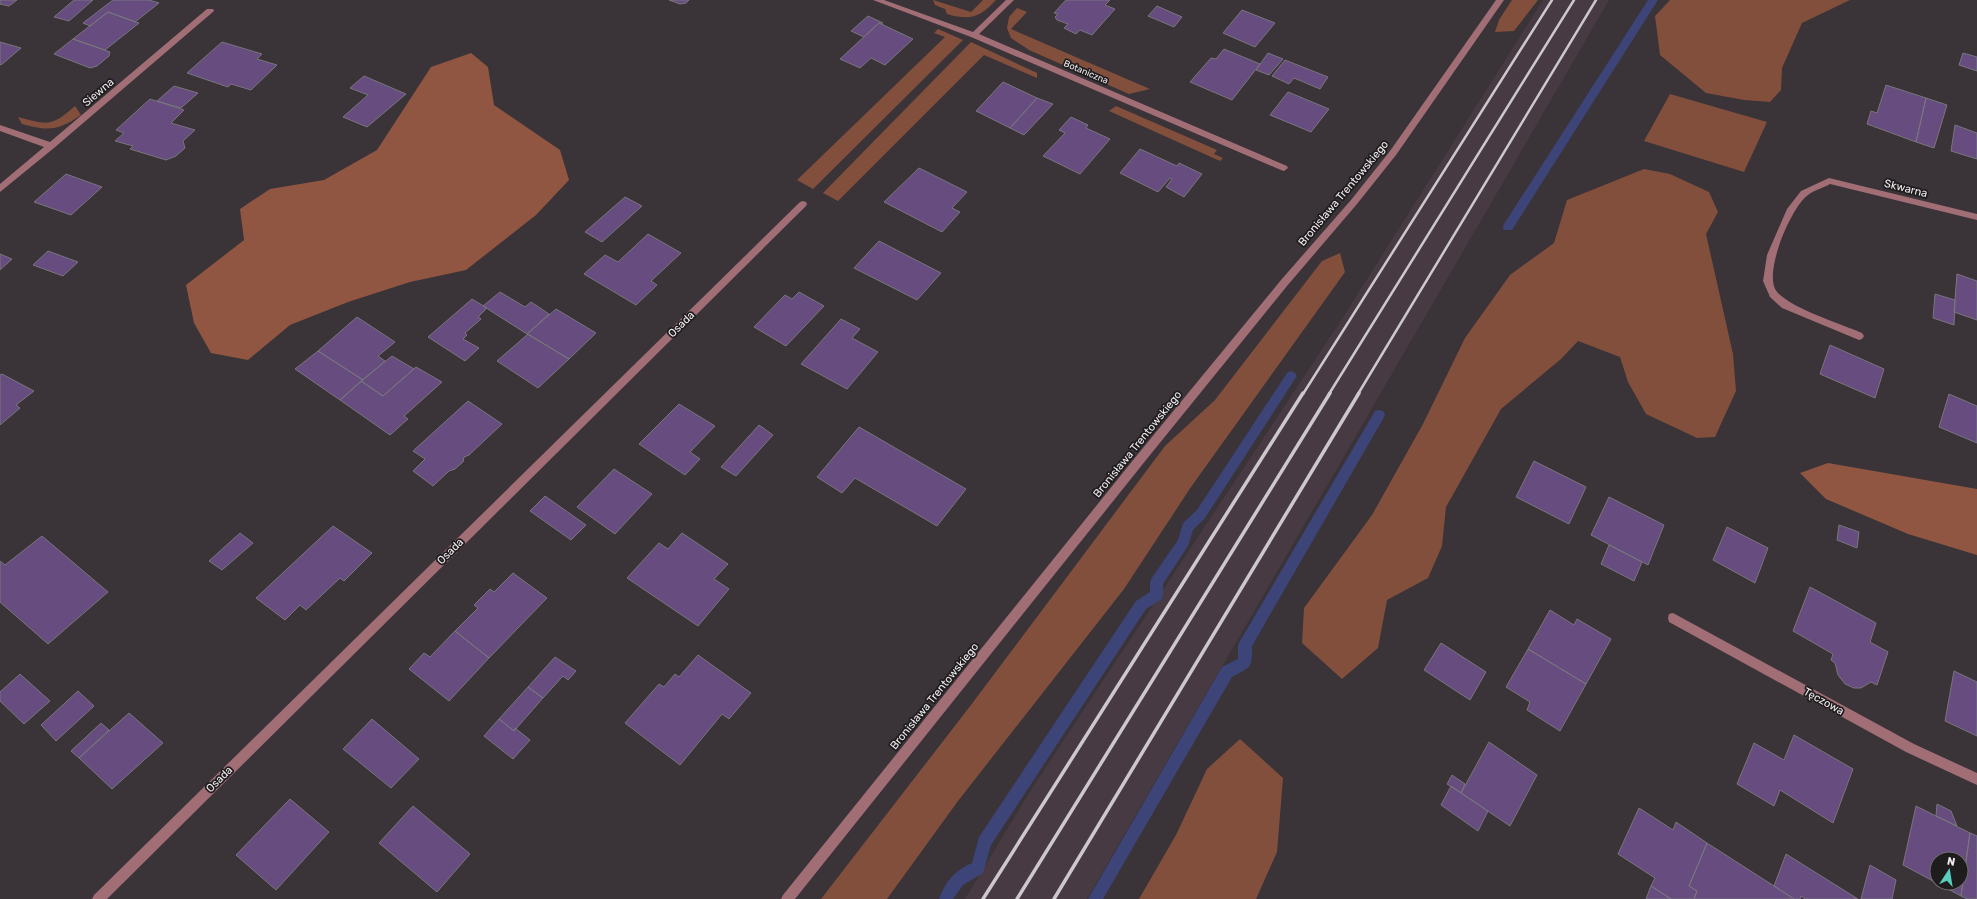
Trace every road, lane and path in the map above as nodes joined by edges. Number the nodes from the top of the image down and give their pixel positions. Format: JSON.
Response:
{"nodes":[{"id":1,"x":877,"y":0,"type":"edge"},
{"id":2,"x":1010,"y":0,"type":"edge"},
{"id":3,"x":1500,"y":0,"type":"edge"},
{"id":4,"x":210,"y":11,"type":"dead end"},
{"id":5,"x":974,"y":35,"type":"junction"},
{"id":6,"x":0,"y":128,"type":"edge"},
{"id":7,"x":51,"y":146,"type":"junction"},
{"id":8,"x":1284,"y":168,"type":"dead end"},
{"id":9,"x":0,"y":189,"type":"edge"},
{"id":10,"x":803,"y":204,"type":"dead end"},
{"id":11,"x":1977,"y":217,"type":"edge"},
{"id":12,"x":1859,"y":336,"type":"dead end"},
{"id":13,"x":1673,"y":618,"type":"dead end"},
{"id":14,"x":1977,"y":779,"type":"edge"},
{"id":15,"x":98,"y":899,"type":"edge"},
{"id":16,"x":787,"y":899,"type":"edge"}],
"edges":[{"from":1,"to":5,"type":"street","name":"Botaniczna"},
{"from":2,"to":5,"type":"street"},
{"from":3,"to":16,"type":"street","name":"Bronisława Trentowskiego"},
{"from":4,"to":7,"type":"street","name":"Siewna"},
{"from":5,"to":8,"type":"street","name":"Botaniczna"},
{"from":6,"to":7,"type":"street"},
{"from":7,"to":9,"type":"street","name":"Siewna"},
{"from":10,"to":15,"type":"street","name":"Osada"},
{"from":11,"to":12,"type":"street","name":"Skwarna"},
{"from":13,"to":14,"type":"street","name":"Tęczowa"}]}
